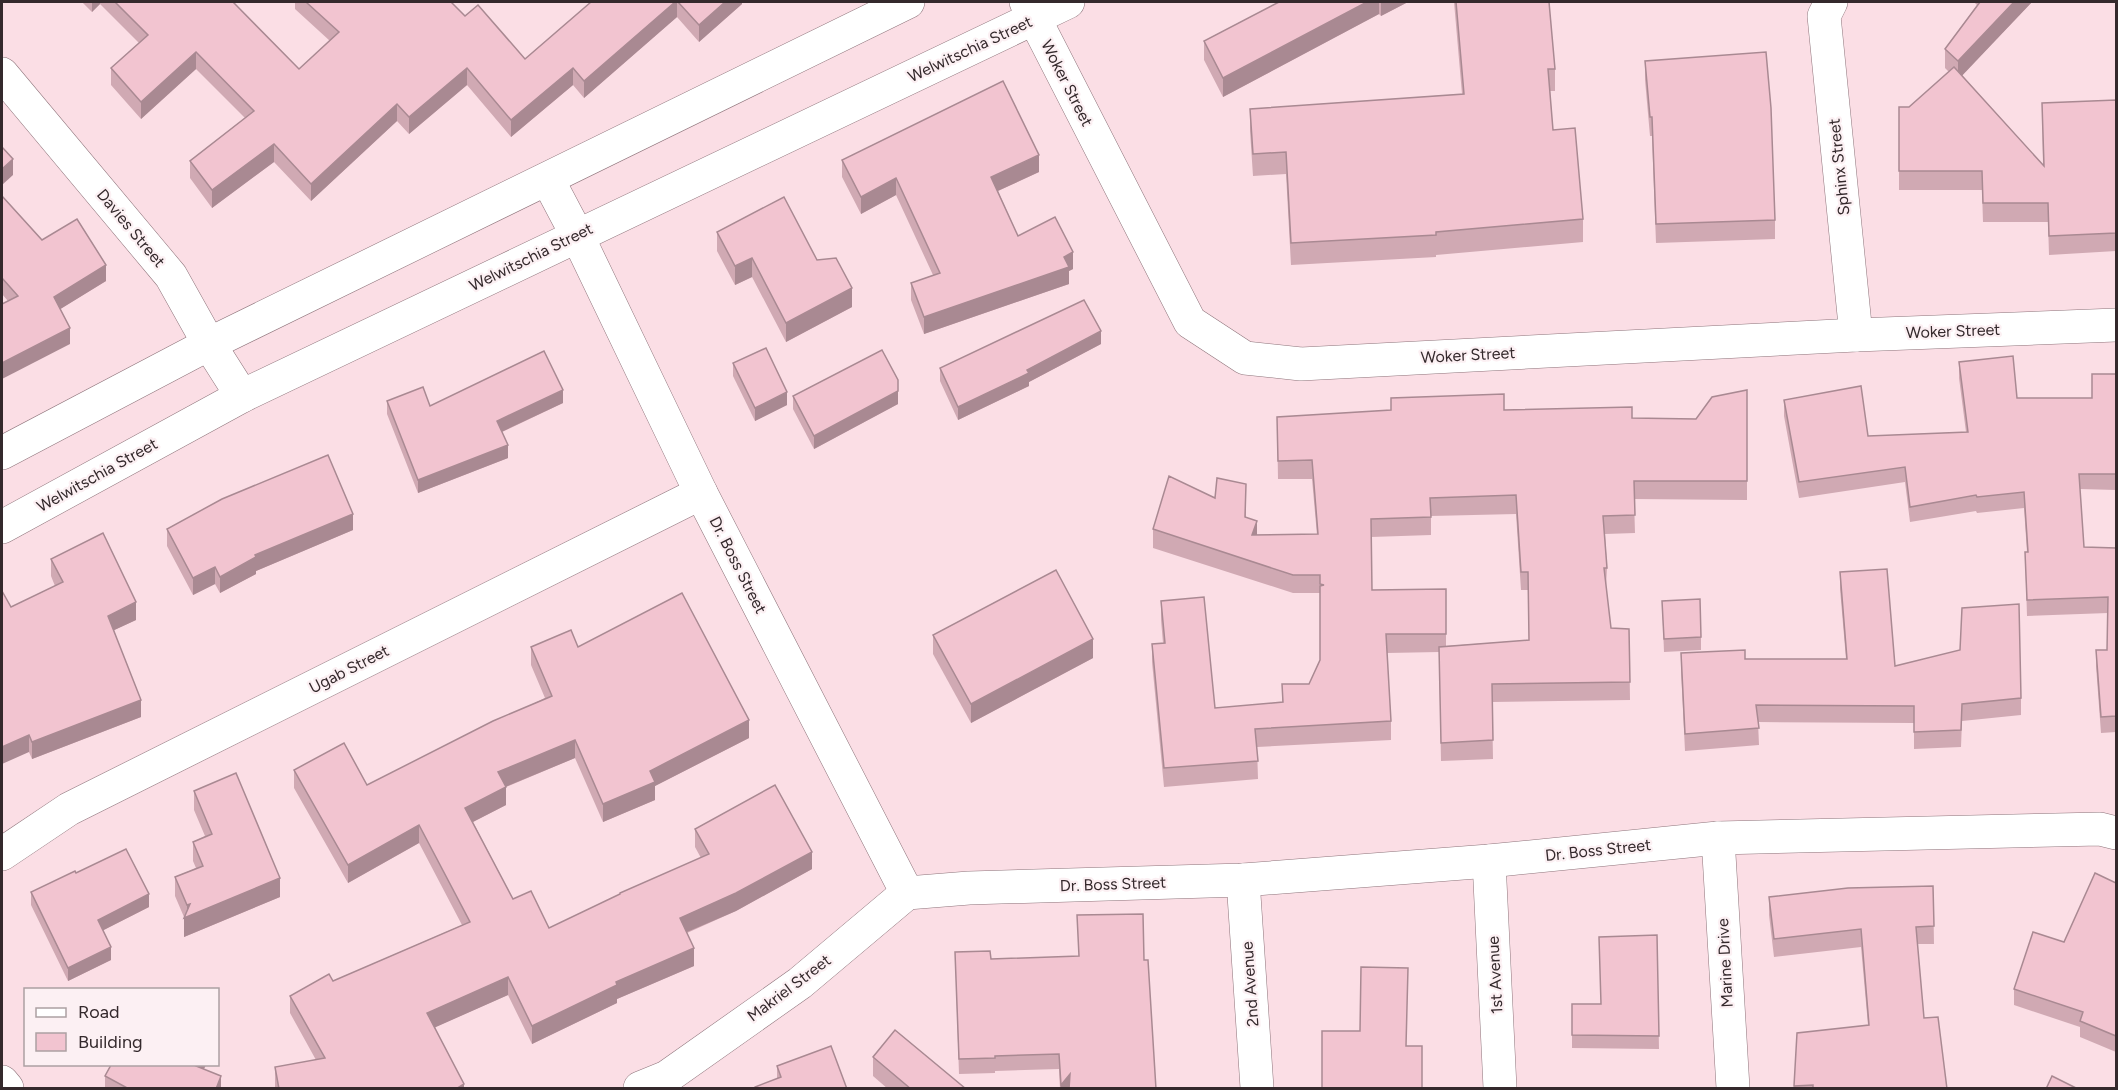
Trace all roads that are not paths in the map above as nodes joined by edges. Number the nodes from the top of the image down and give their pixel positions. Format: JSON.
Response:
{"nodes":[{"id":1,"x":908,"y":2,"type":"edge"},
{"id":2,"x":1068,"y":2,"type":"edge"},
{"id":3,"x":1831,"y":2,"type":"edge"},
{"id":4,"x":1030,"y":10,"type":"edge"},
{"id":5,"x":2,"y":74,"type":"edge"},
{"id":6,"x":548,"y":180,"type":"junction"},
{"id":7,"x":577,"y":235,"type":"junction"},
{"id":8,"x":2116,"y":325,"type":"edge"},
{"id":9,"x":1856,"y":335,"type":"junction"},
{"id":10,"x":209,"y":344,"type":"junction"},
{"id":11,"x":242,"y":396,"type":"junction"},
{"id":12,"x":2,"y":453,"type":"edge"},
{"id":13,"x":701,"y":493,"type":"junction"},
{"id":14,"x":2,"y":527,"type":"edge"},
{"id":15,"x":2116,"y":832,"type":"edge"},
{"id":16,"x":1718,"y":838,"type":"junction"},
{"id":17,"x":2,"y":854,"type":"edge"},
{"id":18,"x":1489,"y":861,"type":"junction"},
{"id":19,"x":1243,"y":880,"type":"junction"},
{"id":20,"x":907,"y":893,"type":"junction"},
{"id":21,"x":2,"y":1082,"type":"edge"},
{"id":22,"x":660,"y":1085,"type":"edge"},
{"id":23,"x":7,"y":1089,"type":"edge"},
{"id":24,"x":1257,"y":1089,"type":"edge"},
{"id":25,"x":1500,"y":1089,"type":"edge"},
{"id":26,"x":1733,"y":1089,"type":"edge"}],
"edges":[{"from":1,"to":6,"type":"street"},
{"from":2,"to":4,"type":"street","name":"Welwitschia Street"},
{"from":3,"to":9,"type":"street","name":"Sphinx Street"},
{"from":4,"to":7,"type":"street","name":"Welwitschia Street"},
{"from":4,"to":9,"type":"street","name":"Woker Street"},
{"from":5,"to":10,"type":"street","name":"Davies Street"},
{"from":6,"to":7,"type":"street","name":"Dr. Boss Street"},
{"from":6,"to":10,"type":"street"},
{"from":7,"to":11,"type":"street","name":"Welwitschia Street"},
{"from":7,"to":13,"type":"street","name":"Dr. Boss Street"},
{"from":8,"to":9,"type":"street","name":"Woker Street"},
{"from":10,"to":11,"type":"street","name":"Davies Street"},
{"from":10,"to":12,"type":"street"},
{"from":11,"to":14,"type":"street","name":"Welwitschia Street"},
{"from":13,"to":17,"type":"street","name":"Ugab Street"},
{"from":13,"to":20,"type":"street","name":"Dr. Boss Street"},
{"from":15,"to":16,"type":"street","name":"Dr. Boss Street"},
{"from":16,"to":18,"type":"street","name":"Dr. Boss Street"},
{"from":16,"to":26,"type":"street","name":"Marine Drive"},
{"from":18,"to":19,"type":"street","name":"Dr. Boss Street"},
{"from":18,"to":25,"type":"street","name":"1st Avenue"},
{"from":19,"to":20,"type":"street","name":"Dr. Boss Street"},
{"from":19,"to":24,"type":"street","name":"2nd Avenue"},
{"from":20,"to":22,"type":"street","name":"Makriel Street"},
{"from":21,"to":23,"type":"street"}]}
